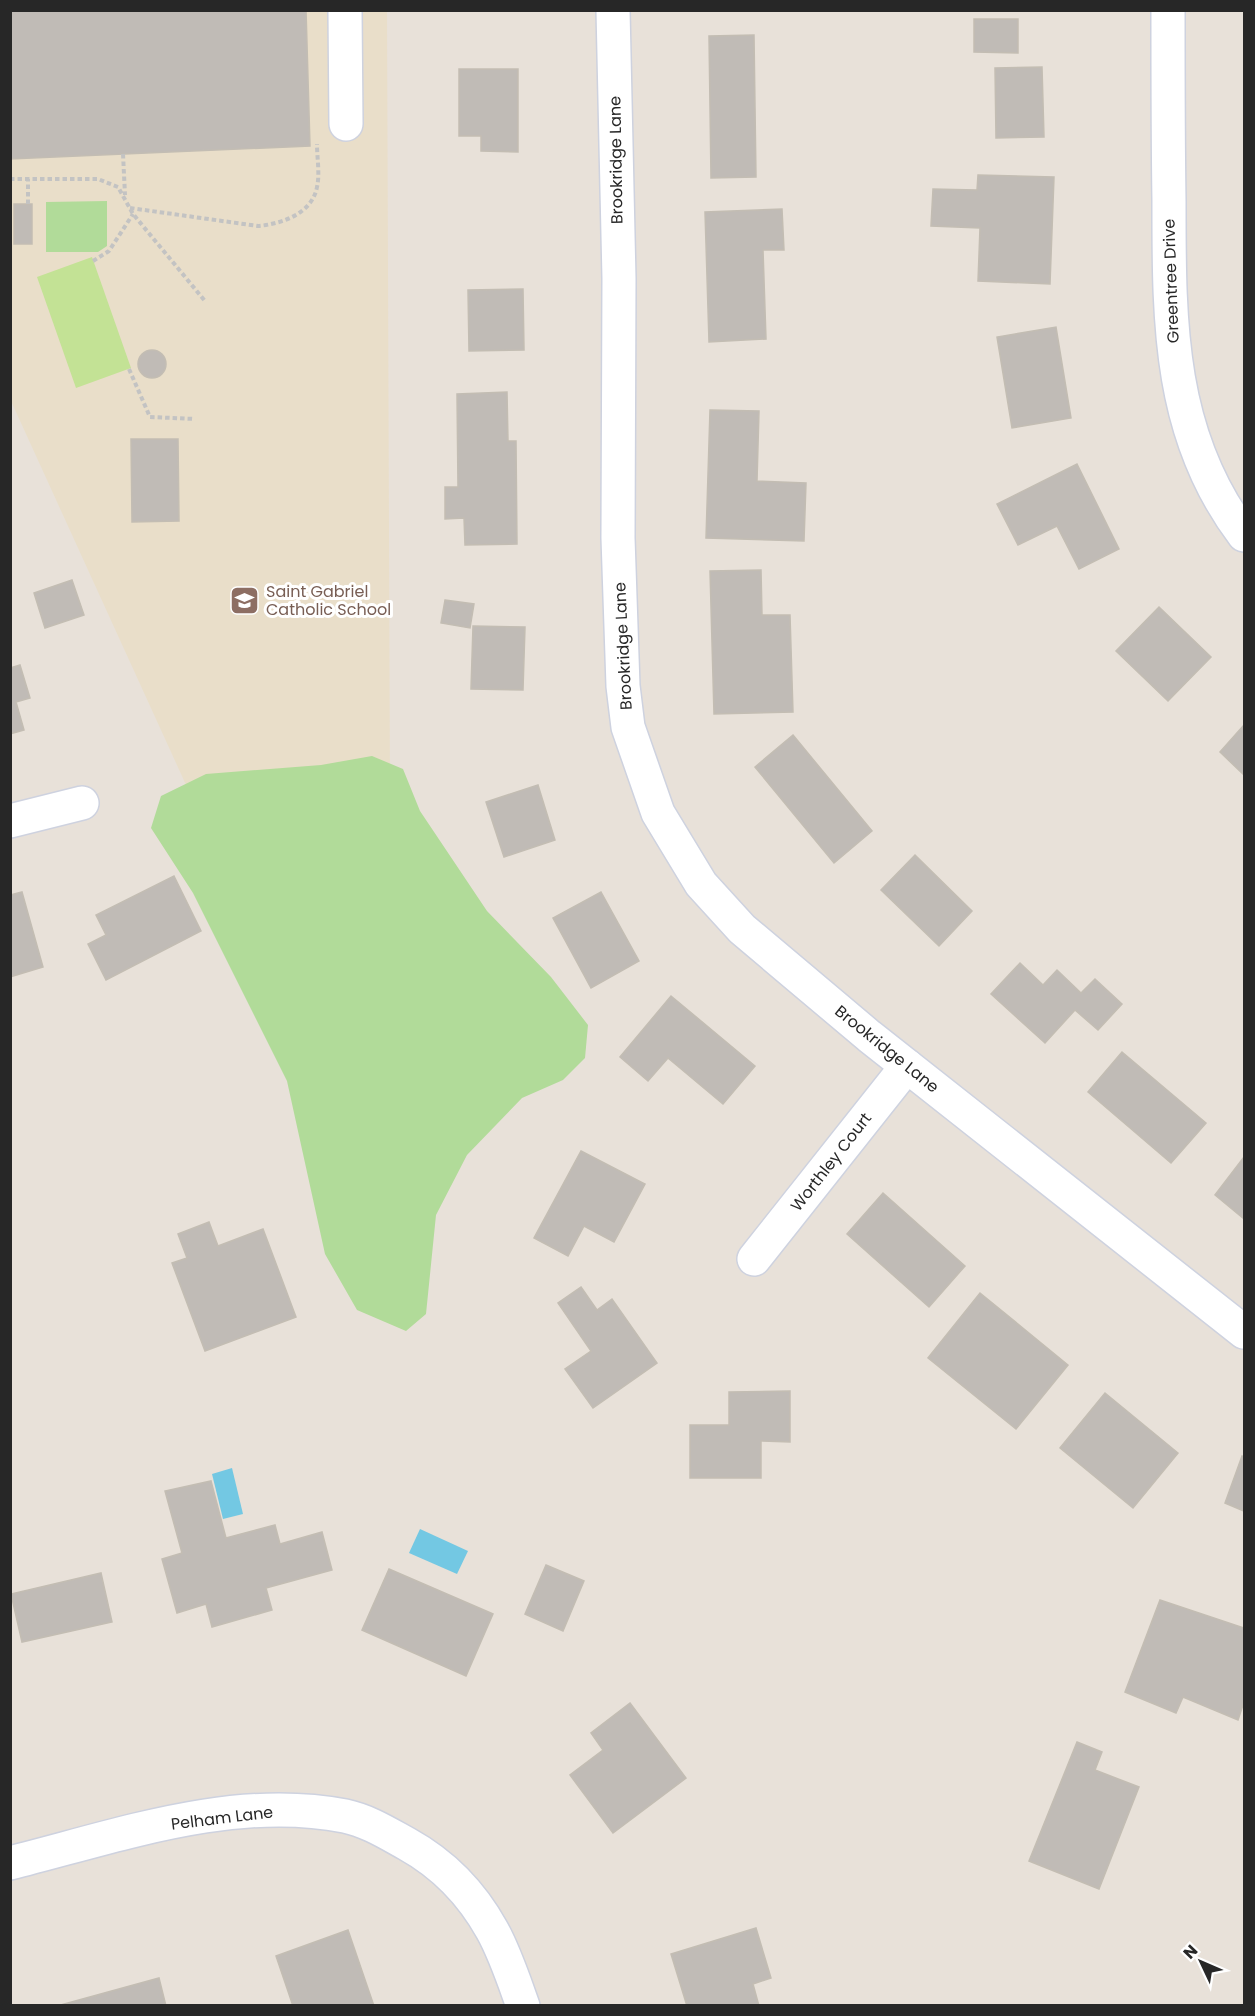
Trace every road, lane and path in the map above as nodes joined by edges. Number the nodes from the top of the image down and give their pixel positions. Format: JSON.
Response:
{"nodes":[{"id":1,"x":345,"y":10,"type":"edge"},
{"id":2,"x":613,"y":10,"type":"edge"},
{"id":3,"x":1168,"y":10,"type":"edge"},
{"id":4,"x":346,"y":124,"type":"dead end"},
{"id":5,"x":317,"y":144,"type":"dead end"},
{"id":6,"x":123,"y":154,"type":"dead end"},
{"id":7,"x":10,"y":179,"type":"edge"},
{"id":8,"x":28,"y":179,"type":"junction"},
{"id":9,"x":125,"y":196,"type":"junction"},
{"id":10,"x":28,"y":204,"type":"dead end"},
{"id":11,"x":129,"y":208,"type":"junction"},
{"id":12,"x":133,"y":214,"type":"junction"},
{"id":13,"x":93,"y":261,"type":"dead end"},
{"id":14,"x":205,"y":301,"type":"dead end"},
{"id":15,"x":129,"y":369,"type":"dead end"},
{"id":16,"x":195,"y":419,"type":"dead end"},
{"id":17,"x":1245,"y":535,"type":"edge"},
{"id":18,"x":82,"y":803,"type":"dead end"},
{"id":19,"x":10,"y":822,"type":"edge"},
{"id":20,"x":907,"y":1066,"type":"junction"},
{"id":21,"x":754,"y":1259,"type":"dead end"},
{"id":22,"x":1245,"y":1332,"type":"edge"},
{"id":23,"x":10,"y":1863,"type":"edge"},
{"id":24,"x":523,"y":2006,"type":"edge"}],
"edges":[{"from":1,"to":4,"type":"street"},
{"from":2,"to":20,"type":"street","name":"Brookridge Lane"},
{"from":3,"to":17,"type":"street","name":"Greentree Drive"},
{"from":5,"to":11,"type":"path"},
{"from":6,"to":9,"type":"path"},
{"from":7,"to":8,"type":"path"},
{"from":8,"to":9,"type":"path"},
{"from":8,"to":10,"type":"path"},
{"from":9,"to":11,"type":"path"},
{"from":11,"to":12,"type":"path"},
{"from":12,"to":13,"type":"path"},
{"from":12,"to":14,"type":"path"},
{"from":15,"to":16,"type":"path"},
{"from":18,"to":19,"type":"street"},
{"from":20,"to":21,"type":"street","name":"Worthley Court"},
{"from":20,"to":22,"type":"street","name":"Brookridge Lane"},
{"from":23,"to":24,"type":"street","name":"Pelham Lane"}]}
